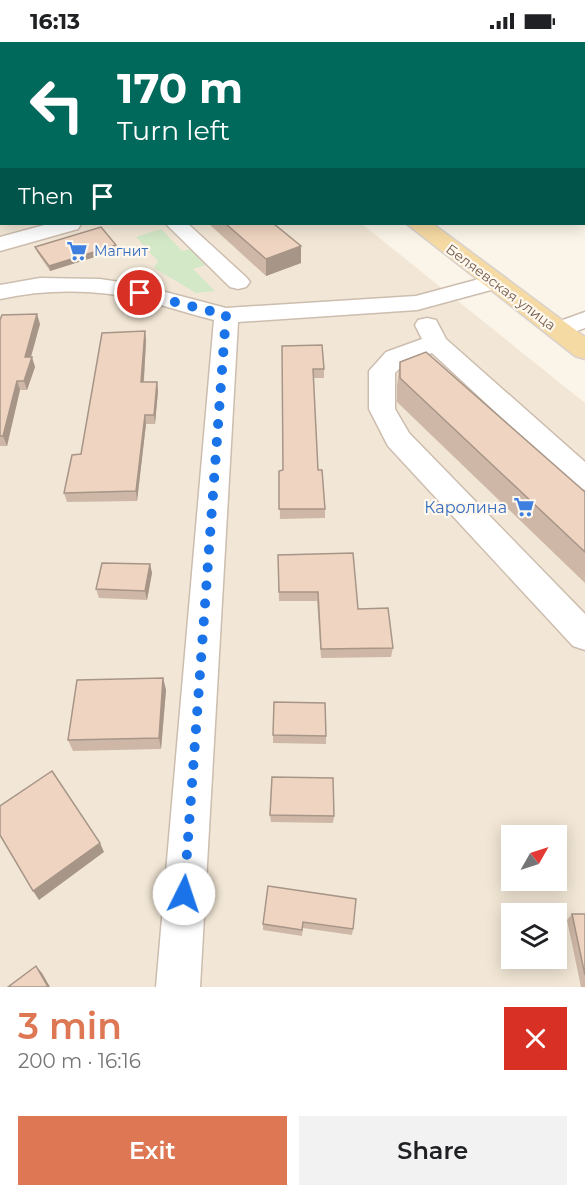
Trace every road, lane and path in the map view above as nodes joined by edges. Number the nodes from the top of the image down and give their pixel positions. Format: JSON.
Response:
{"nodes":[{"id":1,"x":66,"y":225,"type":"edge"},
{"id":2,"x":177,"y":225,"type":"edge"},
{"id":3,"x":419,"y":225,"type":"edge"},
{"id":4,"x":0,"y":244,"type":"edge"},
{"id":5,"x":238,"y":282,"type":"dead end"},
{"id":6,"x":494,"y":282,"type":"junction"},
{"id":7,"x":11,"y":289,"type":"edge"},
{"id":8,"x":417,"y":303,"type":"junction"},
{"id":9,"x":226,"y":315,"type":"junction"},
{"id":10,"x":585,"y":319,"type":"edge"},
{"id":11,"x":558,"y":330,"type":"junction"},
{"id":12,"x":436,"y":343,"type":"junction"},
{"id":13,"x":585,"y":350,"type":"edge"},
{"id":14,"x":585,"y":479,"type":"edge"},
{"id":15,"x":585,"y":636,"type":"edge"},
{"id":16,"x":178,"y":987,"type":"edge"}],
"edges":[{"from":1,"to":4,"type":"street"},
{"from":2,"to":5,"type":"street"},
{"from":3,"to":6,"type":"main road","name":"Беляевская улица"},
{"from":6,"to":8,"type":"street"},
{"from":6,"to":11,"type":"main road","name":"Беляевская улица"},
{"from":7,"to":9,"type":"street"},
{"from":8,"to":9,"type":"street"},
{"from":8,"to":12,"type":"street"},
{"from":9,"to":16,"type":"street"},
{"from":10,"to":11,"type":"street"},
{"from":11,"to":13,"type":"main road","name":"Беляевская улица"},
{"from":12,"to":14,"type":"street"},
{"from":12,"to":15,"type":"street"}]}
